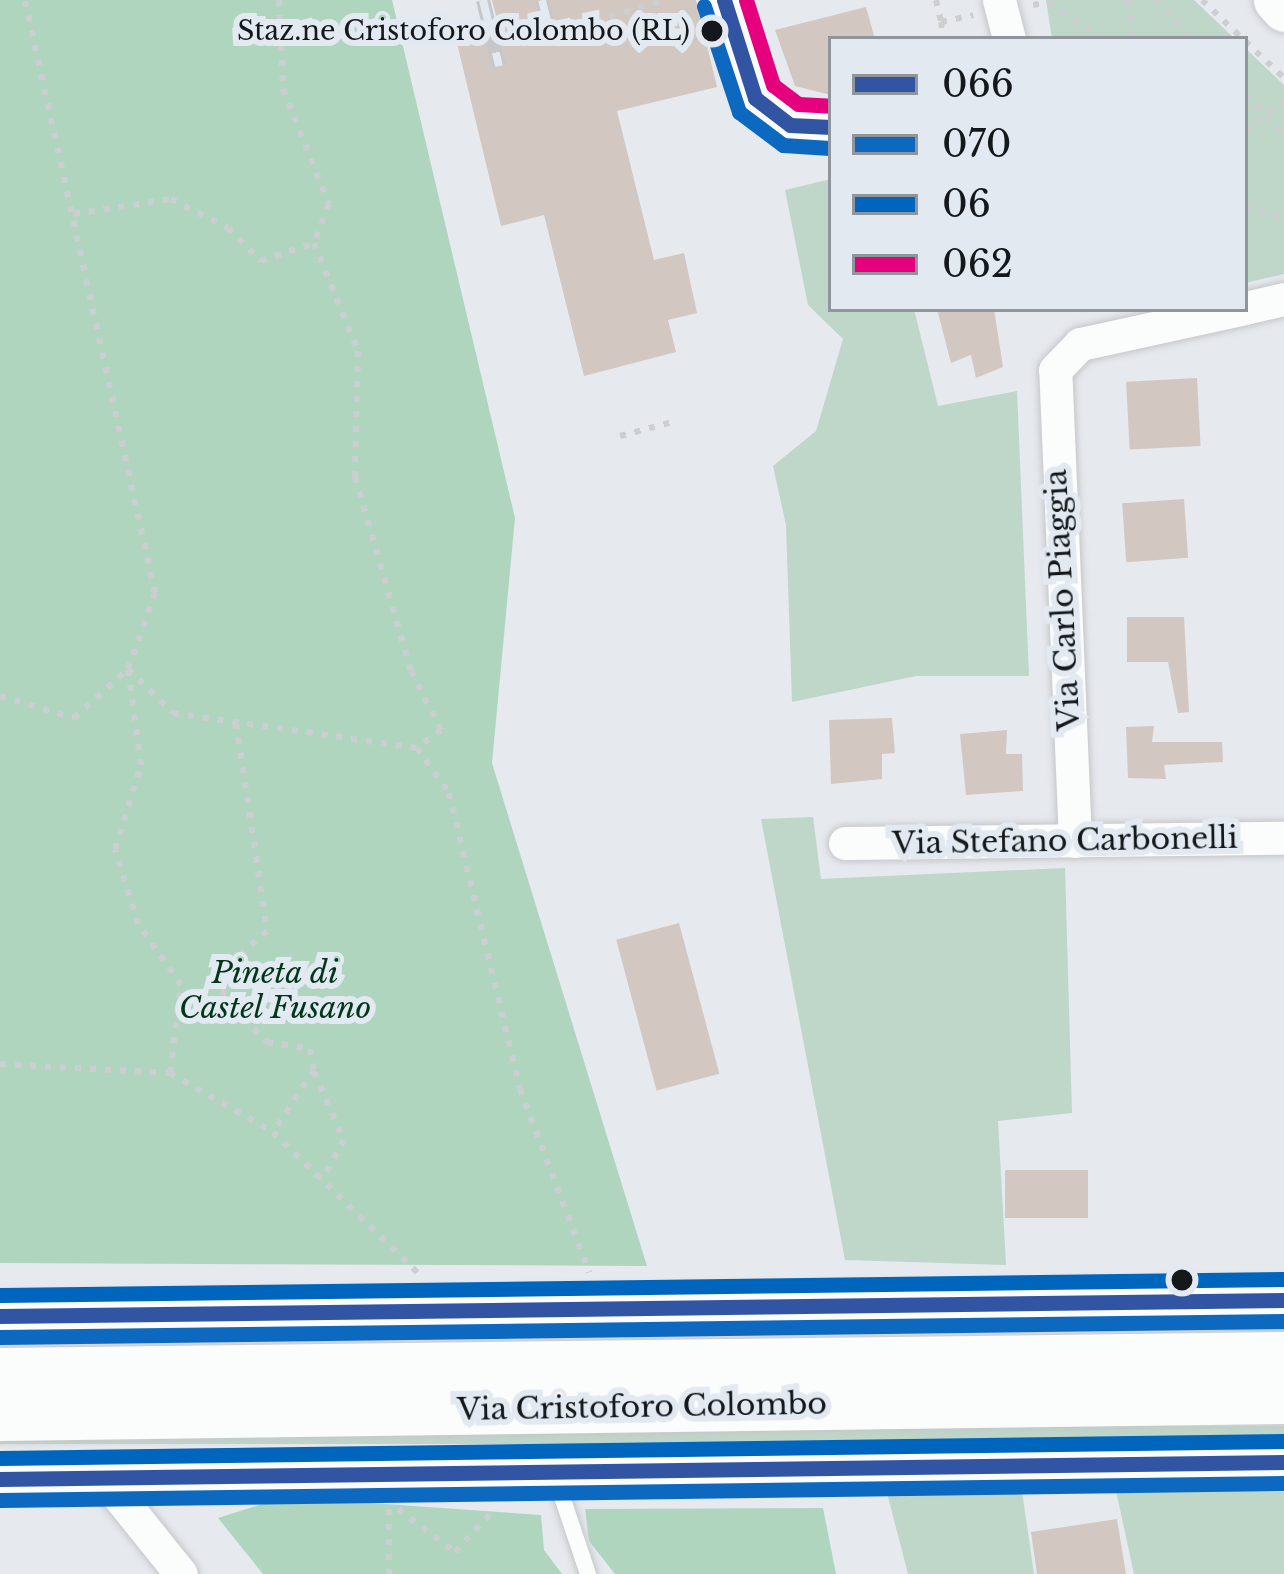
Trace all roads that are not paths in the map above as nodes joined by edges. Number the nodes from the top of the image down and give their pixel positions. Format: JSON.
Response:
{"nodes":[{"id":1,"x":724,"y":0,"type":"edge"},
{"id":2,"x":828,"y":127,"type":"edge"},
{"id":3,"x":1284,"y":299,"type":"edge"},
{"id":4,"x":1248,"y":308,"type":"edge"},
{"id":5,"x":1229,"y":312,"type":"edge"},
{"id":6,"x":1284,"y":838,"type":"edge"},
{"id":7,"x":1075,"y":841,"type":"junction"},
{"id":8,"x":845,"y":843,"type":"dead end"},
{"id":9,"x":1284,"y":1300,"type":"edge"},
{"id":10,"x":0,"y":1316,"type":"edge"},
{"id":11,"x":1284,"y":1357,"type":"edge"},
{"id":12,"x":0,"y":1373,"type":"edge"},
{"id":13,"x":895,"y":1383,"type":"junction"},
{"id":14,"x":750,"y":1384,"type":"junction"},
{"id":15,"x":1284,"y":1398,"type":"edge"},
{"id":16,"x":0,"y":1415,"type":"edge"},
{"id":17,"x":1284,"y":1462,"type":"edge"},
{"id":18,"x":554,"y":1472,"type":"junction"},
{"id":19,"x":0,"y":1478,"type":"edge"},
{"id":20,"x":103,"y":1478,"type":"junction"},
{"id":21,"x":181,"y":1574,"type":"edge"},
{"id":22,"x":588,"y":1574,"type":"edge"}],
"edges":[{"from":1,"to":2,"type":"street"},
{"from":3,"to":4,"type":"street"},
{"from":5,"to":7,"type":"street","name":"Via Carlo Piaggia"},
{"from":6,"to":7,"type":"street","name":"Via Stefano Carbonelli"},
{"from":7,"to":8,"type":"street","name":"Via Stefano Carbonelli"},
{"from":9,"to":10,"type":"street"},
{"from":11,"to":13,"type":"main road","name":"Via Cristoforo Colombo"},
{"from":12,"to":14,"type":"main road","name":"Via Cristoforo Colombo"},
{"from":13,"to":14,"type":"main road","name":"Via Cristoforo Colombo"},
{"from":13,"to":15,"type":"main road","name":"Via Cristoforo Colombo"},
{"from":14,"to":16,"type":"main road","name":"Via Cristoforo Colombo"},
{"from":17,"to":18,"type":"street","name":"Via Cristoforo Colombo"},
{"from":18,"to":20,"type":"street","name":"Via Cristoforo Colombo"},
{"from":18,"to":22,"type":"lane"},
{"from":19,"to":20,"type":"street","name":"Via Cristoforo Colombo"},
{"from":20,"to":21,"type":"street"}]}
